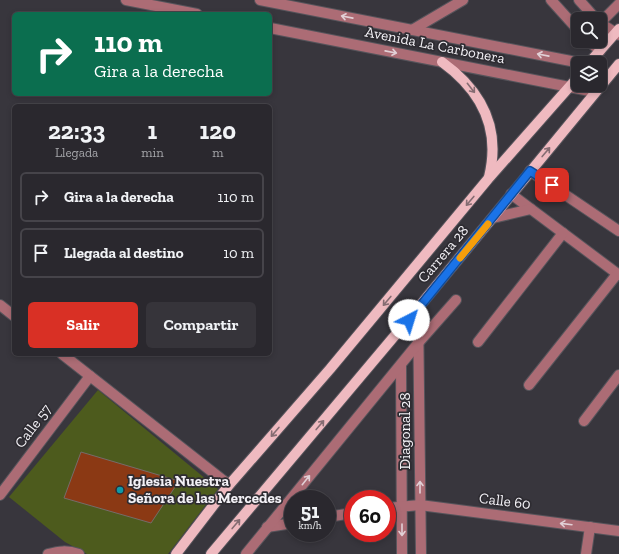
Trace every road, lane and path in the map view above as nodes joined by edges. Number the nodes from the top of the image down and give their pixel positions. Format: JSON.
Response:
{"nodes":[{"id":1,"x":126,"y":0,"type":"edge"},
{"id":2,"x":260,"y":0,"type":"edge"},
{"id":3,"x":463,"y":0,"type":"edge"},
{"id":4,"x":551,"y":0,"type":"edge"},
{"id":5,"x":579,"y":0,"type":"edge"},
{"id":6,"x":619,"y":4,"type":"edge"},
{"id":7,"x":187,"y":12,"type":"edge"},
{"id":8,"x":590,"y":12,"type":"edge"},
{"id":9,"x":607,"y":16,"type":"edge"},
{"id":10,"x":571,"y":22,"type":"edge"},
{"id":11,"x":607,"y":26,"type":"edge"},
{"id":12,"x":272,"y":28,"type":"edge"},
{"id":13,"x":412,"y":30,"type":"junction"},
{"id":14,"x":618,"y":32,"type":"edge"},
{"id":15,"x":597,"y":48,"type":"edge"},
{"id":16,"x":600,"y":51,"type":"junction"},
{"id":17,"x":595,"y":56,"type":"edge"},
{"id":18,"x":571,"y":61,"type":"edge"},
{"id":19,"x":442,"y":62,"type":"junction"},
{"id":20,"x":619,"y":64,"type":"edge"},
{"id":21,"x":607,"y":78,"type":"edge"},
{"id":22,"x":569,"y":87,"type":"joint"},
{"id":23,"x":595,"y":92,"type":"edge"},
{"id":24,"x":530,"y":171,"type":"junction"},
{"id":25,"x":488,"y":180,"type":"junction"},
{"id":26,"x":512,"y":194,"type":"junction"},
{"id":27,"x":531,"y":209,"type":"junction"},
{"id":28,"x":493,"y":218,"type":"junction"},
{"id":29,"x":619,"y":230,"type":"edge"},
{"id":30,"x":563,"y":233,"type":"junction"},
{"id":31,"x":618,"y":274,"type":"edge"},
{"id":32,"x":456,"y":300,"type":"dead end"},
{"id":33,"x":0,"y":305,"type":"edge"},
{"id":34,"x":418,"y":308,"type":"junction"},
{"id":35,"x":12,"y":314,"type":"edge"},
{"id":36,"x":419,"y":342,"type":"junction"},
{"id":37,"x":478,"y":342,"type":"dead end"},
{"id":38,"x":65,"y":356,"type":"edge"},
{"id":39,"x":400,"y":365,"type":"junction"},
{"id":40,"x":90,"y":376,"type":"junction"},
{"id":41,"x":619,"y":376,"type":"edge"},
{"id":42,"x":529,"y":385,"type":"dead end"},
{"id":43,"x":584,"y":421,"type":"dead end"},
{"id":44,"x":229,"y":485,"type":"junction"},
{"id":45,"x":0,"y":493,"type":"edge"},
{"id":46,"x":402,"y":505,"type":"junction"},
{"id":47,"x":420,"y":505,"type":"junction"},
{"id":48,"x":396,"y":506,"type":"edge"},
{"id":49,"x":284,"y":524,"type":"edge"},
{"id":50,"x":267,"y":527,"type":"junction"},
{"id":51,"x":590,"y":527,"type":"junction"},
{"id":52,"x":619,"y":531,"type":"edge"},
{"id":53,"x":74,"y":552,"type":"edge"},
{"id":54,"x":247,"y":553,"type":"edge"},
{"id":55,"x":48,"y":554,"type":"edge"},
{"id":56,"x":176,"y":554,"type":"edge"},
{"id":57,"x":211,"y":554,"type":"edge"},
{"id":58,"x":402,"y":554,"type":"edge"},
{"id":59,"x":421,"y":554,"type":"edge"},
{"id":60,"x":586,"y":554,"type":"edge"}],
"edges":[{"from":1,"to":7,"type":"street"},
{"from":13,"to":2,"type":"street","name":"Avenida La Carbonera","one_way":true},
{"from":3,"to":13,"type":"street"},
{"from":4,"to":10,"type":"street"},
{"from":5,"to":8,"type":"street"},
{"from":6,"to":9,"type":"street"},
{"from":11,"to":14,"type":"street"},
{"from":12,"to":19,"type":"street","name":"Avenida La Carbonera","one_way":true},
{"from":18,"to":13,"type":"street","name":"Avenida La Carbonera","one_way":true},
{"from":14,"to":16,"type":"main road"},
{"from":15,"to":16,"type":"street"},
{"from":16,"to":17,"type":"main road"},
{"from":19,"to":22,"type":"street","name":"Avenida La Carbonera"},
{"from":19,"to":25,"type":"main road","one_way":true},
{"from":20,"to":21,"type":"main road","name":"Carrera 28"},
{"from":22,"to":25,"type":"main road","name":"Carrera 28"},
{"from":24,"to":23,"type":"main road","name":"Carrera 28","one_way":true},
{"from":24,"to":26,"type":"main road","name":"Carrera 28"},
{"from":24,"to":29,"type":"street"},
{"from":25,"to":44,"type":"main road","name":"Carrera 28","one_way":true},
{"from":26,"to":27,"type":"street"},
{"from":26,"to":28,"type":"main road","name":"Carrera 28"},
{"from":27,"to":28,"type":"street"},
{"from":27,"to":30,"type":"street"},
{"from":28,"to":34,"type":"main road","name":"Carrera 28"},
{"from":30,"to":31,"type":"street"},
{"from":30,"to":37,"type":"street"},
{"from":31,"to":42,"type":"street"},
{"from":32,"to":36,"type":"street"},
{"from":33,"to":35,"type":"street"},
{"from":34,"to":36,"type":"street","name":"Diagonal 28"},
{"from":57,"to":34,"type":"main road","name":"Carrera 28","one_way":true},
{"from":36,"to":39,"type":"street"},
{"from":47,"to":36,"type":"street","name":"Diagonal 28","one_way":true},
{"from":38,"to":40,"type":"street"},
{"from":39,"to":46,"type":"street","name":"Diagonal 28"},
{"from":50,"to":39,"type":"street","one_way":true},
{"from":40,"to":44,"type":"street"},
{"from":40,"to":45,"type":"street","name":"Calle 57"},
{"from":41,"to":43,"type":"street"},
{"from":44,"to":56,"type":"main road","name":"Carrera 28"},
{"from":46,"to":47,"type":"street","name":"Calle 60"},
{"from":46,"to":48,"type":"street","name":"Calle 60"},
{"from":46,"to":58,"type":"street","name":"Diagonal 28","one_way":true},
{"from":51,"to":47,"type":"street","name":"Calle 60","one_way":true},
{"from":47,"to":59,"type":"street","name":"Diagonal 28"},
{"from":49,"to":50,"type":"street"},
{"from":50,"to":54,"type":"street"},
{"from":51,"to":52,"type":"street","name":"Calle 60"},
{"from":51,"to":60,"type":"street"},
{"from":53,"to":55,"type":"street"}]}
